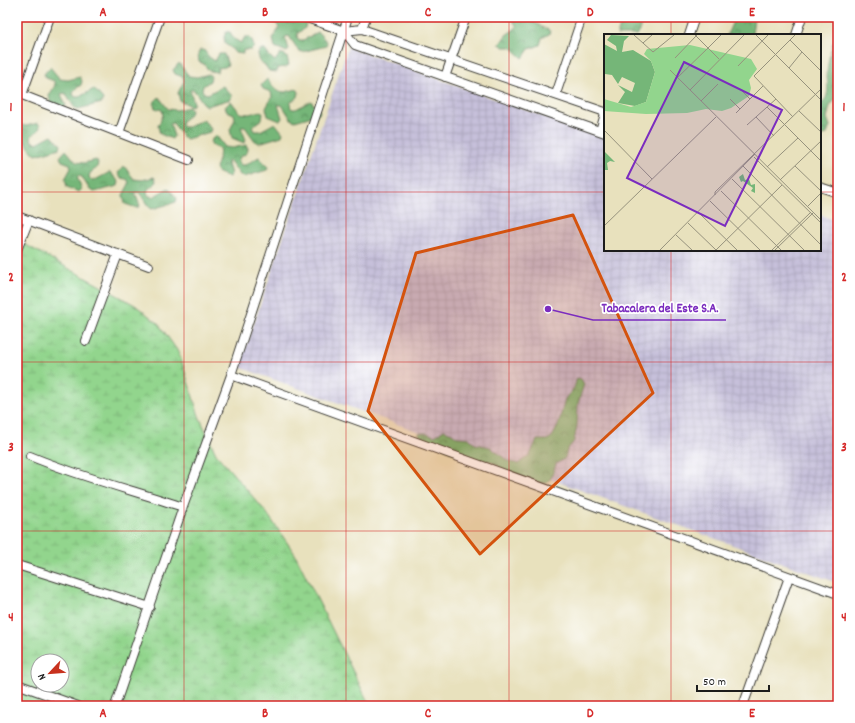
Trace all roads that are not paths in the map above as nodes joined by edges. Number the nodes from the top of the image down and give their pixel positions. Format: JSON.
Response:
{"nodes":[{"id":1,"x":50,"y":17,"type":"edge"},
{"id":2,"x":160,"y":17,"type":"edge"},
{"id":3,"x":304,"y":17,"type":"edge"},
{"id":4,"x":348,"y":17,"type":"edge"},
{"id":5,"x":366,"y":17,"type":"edge"},
{"id":6,"x":466,"y":17,"type":"edge"},
{"id":7,"x":582,"y":17,"type":"edge"},
{"id":8,"x":695,"y":17,"type":"edge"},
{"id":9,"x":802,"y":17,"type":"edge"},
{"id":10,"x":362,"y":29,"type":"junction"},
{"id":11,"x":344,"y":32,"type":"junction"},
{"id":12,"x":689,"y":34,"type":"edge"},
{"id":13,"x":796,"y":34,"type":"edge"},
{"id":14,"x":452,"y":58,"type":"junction"},
{"id":15,"x":445,"y":77,"type":"junction"},
{"id":16,"x":20,"y":94,"type":"edge"},
{"id":17,"x":556,"y":94,"type":"junction"},
{"id":18,"x":604,"y":113,"type":"edge"},
{"id":19,"x":604,"y":119,"type":"edge"},
{"id":20,"x":602,"y":132,"type":"edge"},
{"id":21,"x":119,"y":133,"type":"junction"},
{"id":22,"x":189,"y":160,"type":"dead end"},
{"id":23,"x":821,"y":187,"type":"edge"},
{"id":24,"x":838,"y":193,"type":"edge"},
{"id":25,"x":17,"y":216,"type":"edge"},
{"id":26,"x":29,"y":220,"type":"junction"},
{"id":27,"x":17,"y":250,"type":"edge"},
{"id":28,"x":118,"y":254,"type":"junction"},
{"id":29,"x":149,"y":266,"type":"dead end"},
{"id":30,"x":86,"y":341,"type":"dead end"},
{"id":31,"x":231,"y":375,"type":"junction"},
{"id":32,"x":30,"y":456,"type":"dead end"},
{"id":33,"x":183,"y":506,"type":"junction"},
{"id":34,"x":17,"y":566,"type":"edge"},
{"id":35,"x":789,"y":577,"type":"junction"},
{"id":36,"x":838,"y":594,"type":"edge"},
{"id":37,"x":150,"y":607,"type":"junction"},
{"id":38,"x":17,"y":684,"type":"edge"},
{"id":39,"x":78,"y":706,"type":"edge"},
{"id":40,"x":115,"y":706,"type":"edge"},
{"id":41,"x":743,"y":706,"type":"edge"}],
"edges":[{"from":1,"to":16,"type":"street"},
{"from":2,"to":21,"type":"street"},
{"from":3,"to":11,"type":"street"},
{"from":4,"to":11,"type":"street"},
{"from":5,"to":10,"type":"street"},
{"from":6,"to":14,"type":"street"},
{"from":7,"to":17,"type":"street"},
{"from":8,"to":12,"type":"street"},
{"from":9,"to":13,"type":"street"},
{"from":10,"to":11,"type":"street"},
{"from":10,"to":14,"type":"street"},
{"from":11,"to":15,"type":"street"},
{"from":11,"to":31,"type":"street"},
{"from":14,"to":15,"type":"street"},
{"from":14,"to":17,"type":"street"},
{"from":15,"to":20,"type":"street"},
{"from":16,"to":21,"type":"street"},
{"from":17,"to":18,"type":"street"},
{"from":19,"to":20,"type":"street"},
{"from":21,"to":22,"type":"street"},
{"from":23,"to":24,"type":"street"},
{"from":25,"to":26,"type":"street"},
{"from":26,"to":27,"type":"street"},
{"from":26,"to":28,"type":"street"},
{"from":28,"to":29,"type":"street"},
{"from":28,"to":30,"type":"street"},
{"from":31,"to":33,"type":"street"},
{"from":31,"to":35,"type":"street"},
{"from":32,"to":33,"type":"street"},
{"from":33,"to":37,"type":"street"},
{"from":34,"to":37,"type":"street"},
{"from":35,"to":36,"type":"street"},
{"from":35,"to":41,"type":"street"},
{"from":37,"to":40,"type":"street"},
{"from":38,"to":39,"type":"street"}]}
